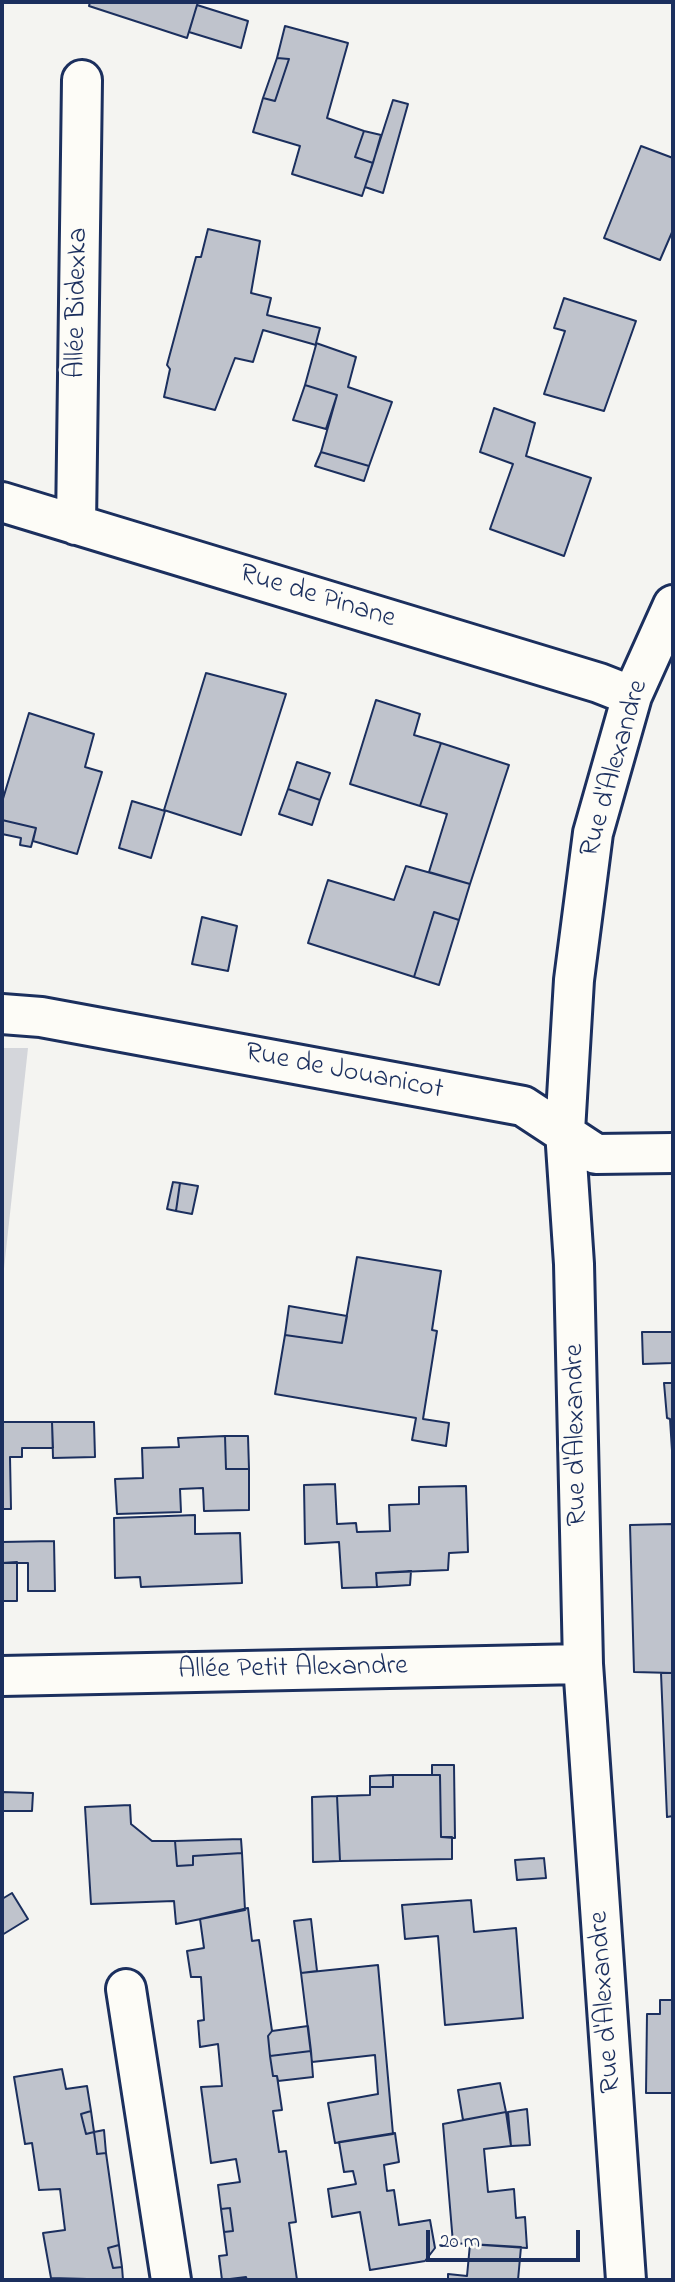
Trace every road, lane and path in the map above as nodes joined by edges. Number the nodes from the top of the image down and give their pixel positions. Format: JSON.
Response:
{"nodes":[{"id":1,"x":82,"y":80,"type":"dead end"},
{"id":2,"x":2,"y":502,"type":"edge"},
{"id":3,"x":76,"y":525,"type":"junction"},
{"id":4,"x":673,"y":605,"type":"edge"},
{"id":5,"x":632,"y":695,"type":"junction"},
{"id":6,"x":2,"y":1014,"type":"edge"},
{"id":7,"x":565,"y":1131,"type":"junction"},
{"id":8,"x":673,"y":1153,"type":"edge"},
{"id":9,"x":583,"y":1664,"type":"junction"},
{"id":10,"x":2,"y":1676,"type":"edge"},
{"id":11,"x":126,"y":1989,"type":"dead end"},
{"id":12,"x":171,"y":2280,"type":"edge"},
{"id":13,"x":626,"y":2280,"type":"edge"}],
"edges":[{"from":1,"to":3,"type":"street","name":"Allée Bidexka"},
{"from":2,"to":3,"type":"street","name":"Rue de Pinane"},
{"from":3,"to":5,"type":"street","name":"Rue de Pinane"},
{"from":4,"to":5,"type":"street","name":"Rue d'Alexandre"},
{"from":5,"to":7,"type":"street","name":"Rue d'Alexandre"},
{"from":6,"to":7,"type":"street","name":"Rue de Jouanicot"},
{"from":7,"to":8,"type":"street","name":"Rue de Jouanicot"},
{"from":7,"to":9,"type":"street","name":"Rue d'Alexandre"},
{"from":9,"to":10,"type":"street","name":"Allée Petit Alexandre"},
{"from":9,"to":13,"type":"street","name":"Rue d'Alexandre"},
{"from":11,"to":12,"type":"street"}]}
